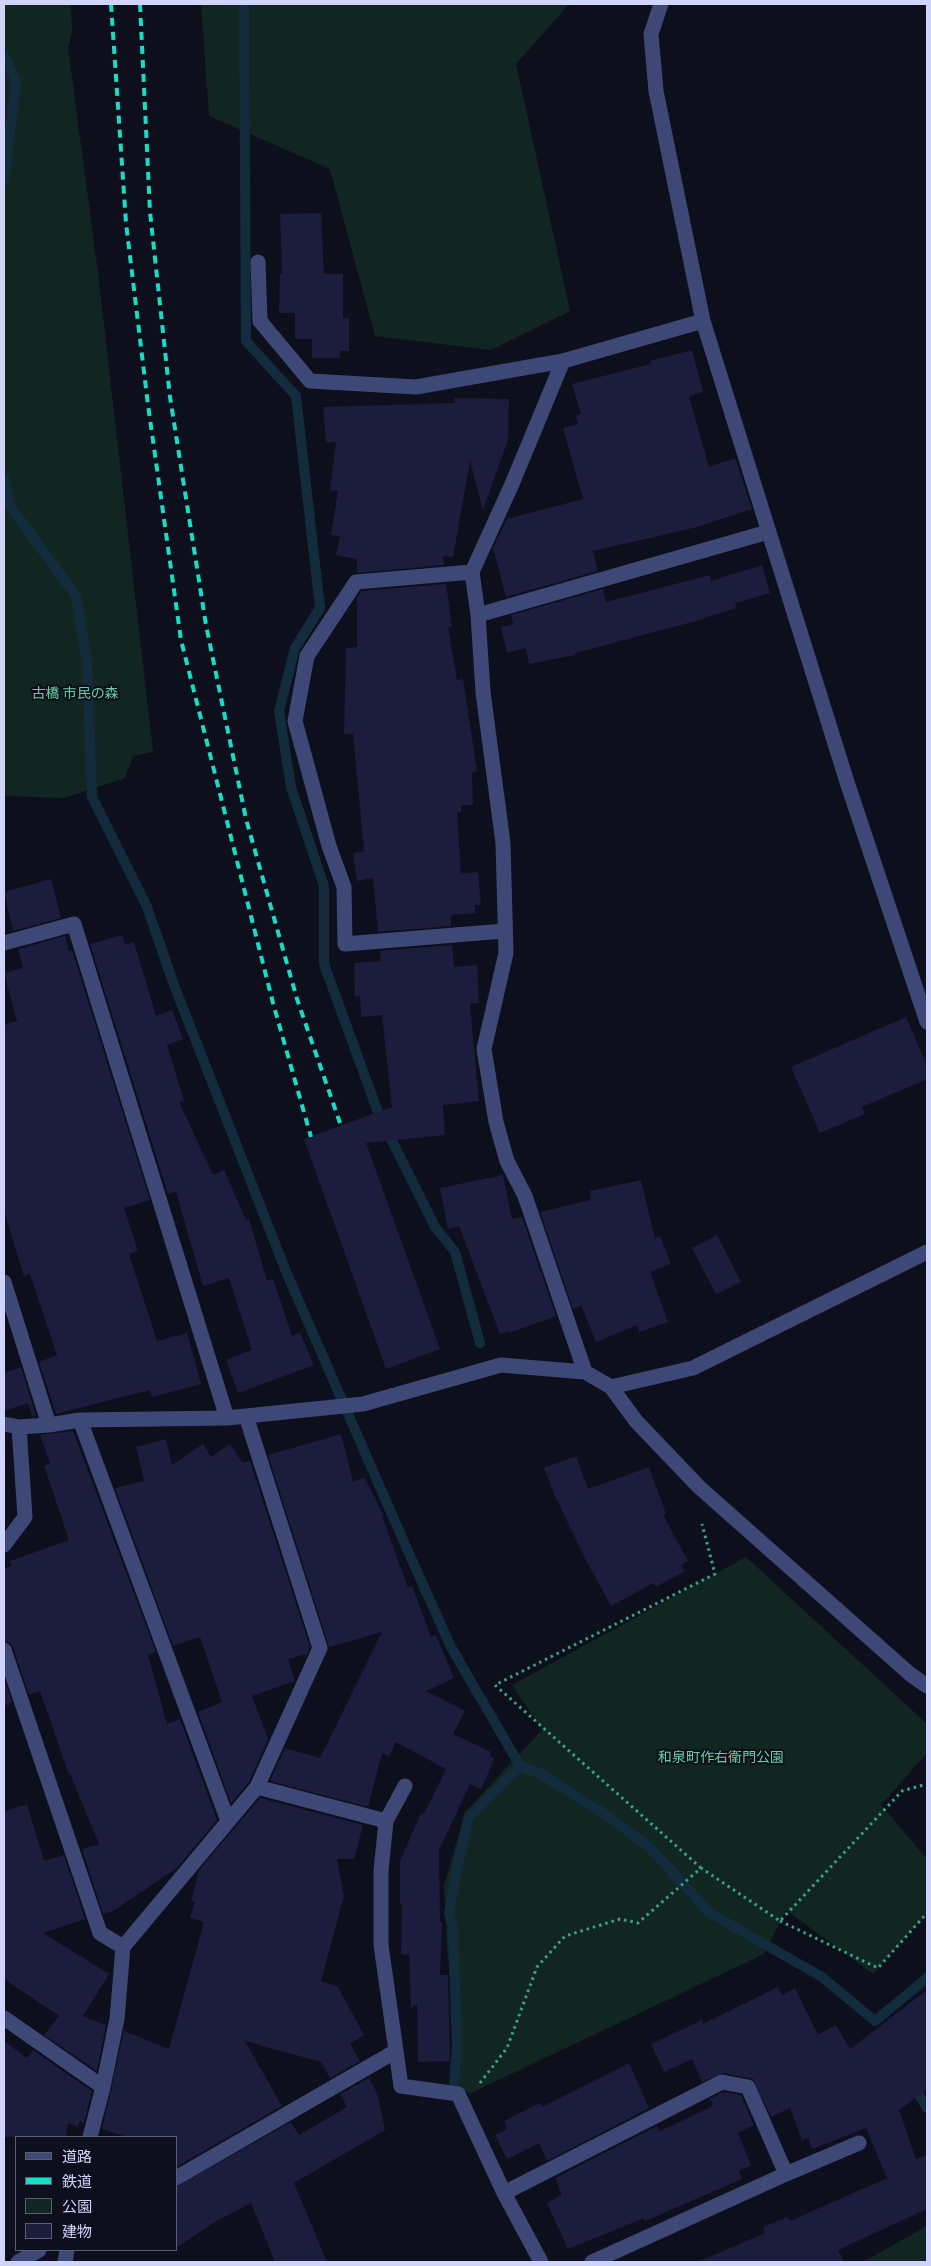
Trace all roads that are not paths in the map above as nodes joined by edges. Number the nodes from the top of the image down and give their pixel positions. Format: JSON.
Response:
{"nodes":[{"id":1,"x":661,"y":4,"type":"edge"},
{"id":2,"x":258,"y":262,"type":"dead end"},
{"id":3,"x":704,"y":321,"type":"junction"},
{"id":4,"x":563,"y":361,"type":"junction"},
{"id":5,"x":768,"y":532,"type":"junction"},
{"id":6,"x":472,"y":572,"type":"junction"},
{"id":7,"x":478,"y":615,"type":"junction"},
{"id":8,"x":504,"y":931,"type":"junction"},
{"id":9,"x":4,"y":943,"type":"edge"},
{"id":10,"x":927,"y":1022,"type":"edge"},
{"id":11,"x":927,"y":1252,"type":"edge"},
{"id":12,"x":4,"y":1282,"type":"edge"},
{"id":13,"x":585,"y":1372,"type":"junction"},
{"id":14,"x":611,"y":1387,"type":"junction"},
{"id":15,"x":246,"y":1416,"type":"junction"},
{"id":16,"x":227,"y":1418,"type":"junction"},
{"id":17,"x":80,"y":1420,"type":"junction"},
{"id":18,"x":49,"y":1425,"type":"junction"},
{"id":19,"x":11,"y":1426,"type":"edge"},
{"id":20,"x":4,"y":1545,"type":"edge"},
{"id":21,"x":4,"y":1650,"type":"edge"},
{"id":22,"x":927,"y":1686,"type":"edge"},
{"id":23,"x":257,"y":1786,"type":"junction"},
{"id":24,"x":405,"y":1786,"type":"dead end"},
{"id":25,"x":228,"y":1821,"type":"junction"},
{"id":26,"x":386,"y":1821,"type":"junction"},
{"id":27,"x":123,"y":1947,"type":"junction"},
{"id":28,"x":4,"y":2018,"type":"edge"},
{"id":29,"x":396,"y":2051,"type":"junction"},
{"id":30,"x":103,"y":2087,"type":"junction"},
{"id":31,"x":90,"y":2136,"type":"edge"},
{"id":32,"x":859,"y":2144,"type":"dead end"},
{"id":33,"x":786,"y":2174,"type":"junction"},
{"id":34,"x":178,"y":2177,"type":"edge"},
{"id":35,"x":504,"y":2193,"type":"junction"},
{"id":36,"x":37,"y":2251,"type":"edge"},
{"id":37,"x":18,"y":2262,"type":"edge"},
{"id":38,"x":541,"y":2262,"type":"edge"},
{"id":39,"x":592,"y":2262,"type":"edge"}],
"edges":[{"from":1,"to":3,"type":"street"},
{"from":2,"to":4,"type":"street"},
{"from":3,"to":4,"type":"street"},
{"from":3,"to":5,"type":"street"},
{"from":4,"to":6,"type":"street"},
{"from":5,"to":7,"type":"street"},
{"from":5,"to":10,"type":"street"},
{"from":6,"to":7,"type":"street"},
{"from":6,"to":8,"type":"street"},
{"from":7,"to":8,"type":"street"},
{"from":8,"to":13,"type":"street"},
{"from":9,"to":16,"type":"street"},
{"from":11,"to":14,"type":"street"},
{"from":12,"to":18,"type":"street"},
{"from":13,"to":14,"type":"street"},
{"from":13,"to":15,"type":"street"},
{"from":14,"to":22,"type":"street"},
{"from":15,"to":16,"type":"street"},
{"from":15,"to":23,"type":"street"},
{"from":16,"to":17,"type":"street"},
{"from":17,"to":18,"type":"street"},
{"from":17,"to":25,"type":"street"},
{"from":18,"to":19,"type":"street"},
{"from":19,"to":20,"type":"street"},
{"from":21,"to":27,"type":"street"},
{"from":23,"to":25,"type":"street"},
{"from":23,"to":26,"type":"street"},
{"from":24,"to":26,"type":"street"},
{"from":25,"to":27,"type":"street"},
{"from":26,"to":29,"type":"street"},
{"from":27,"to":30,"type":"street"},
{"from":28,"to":30,"type":"street"},
{"from":29,"to":34,"type":"street"},
{"from":29,"to":35,"type":"street"},
{"from":30,"to":31,"type":"street"},
{"from":32,"to":33,"type":"street"},
{"from":33,"to":35,"type":"street"},
{"from":33,"to":39,"type":"street"},
{"from":35,"to":38,"type":"street"},
{"from":36,"to":37,"type":"street"}]}
